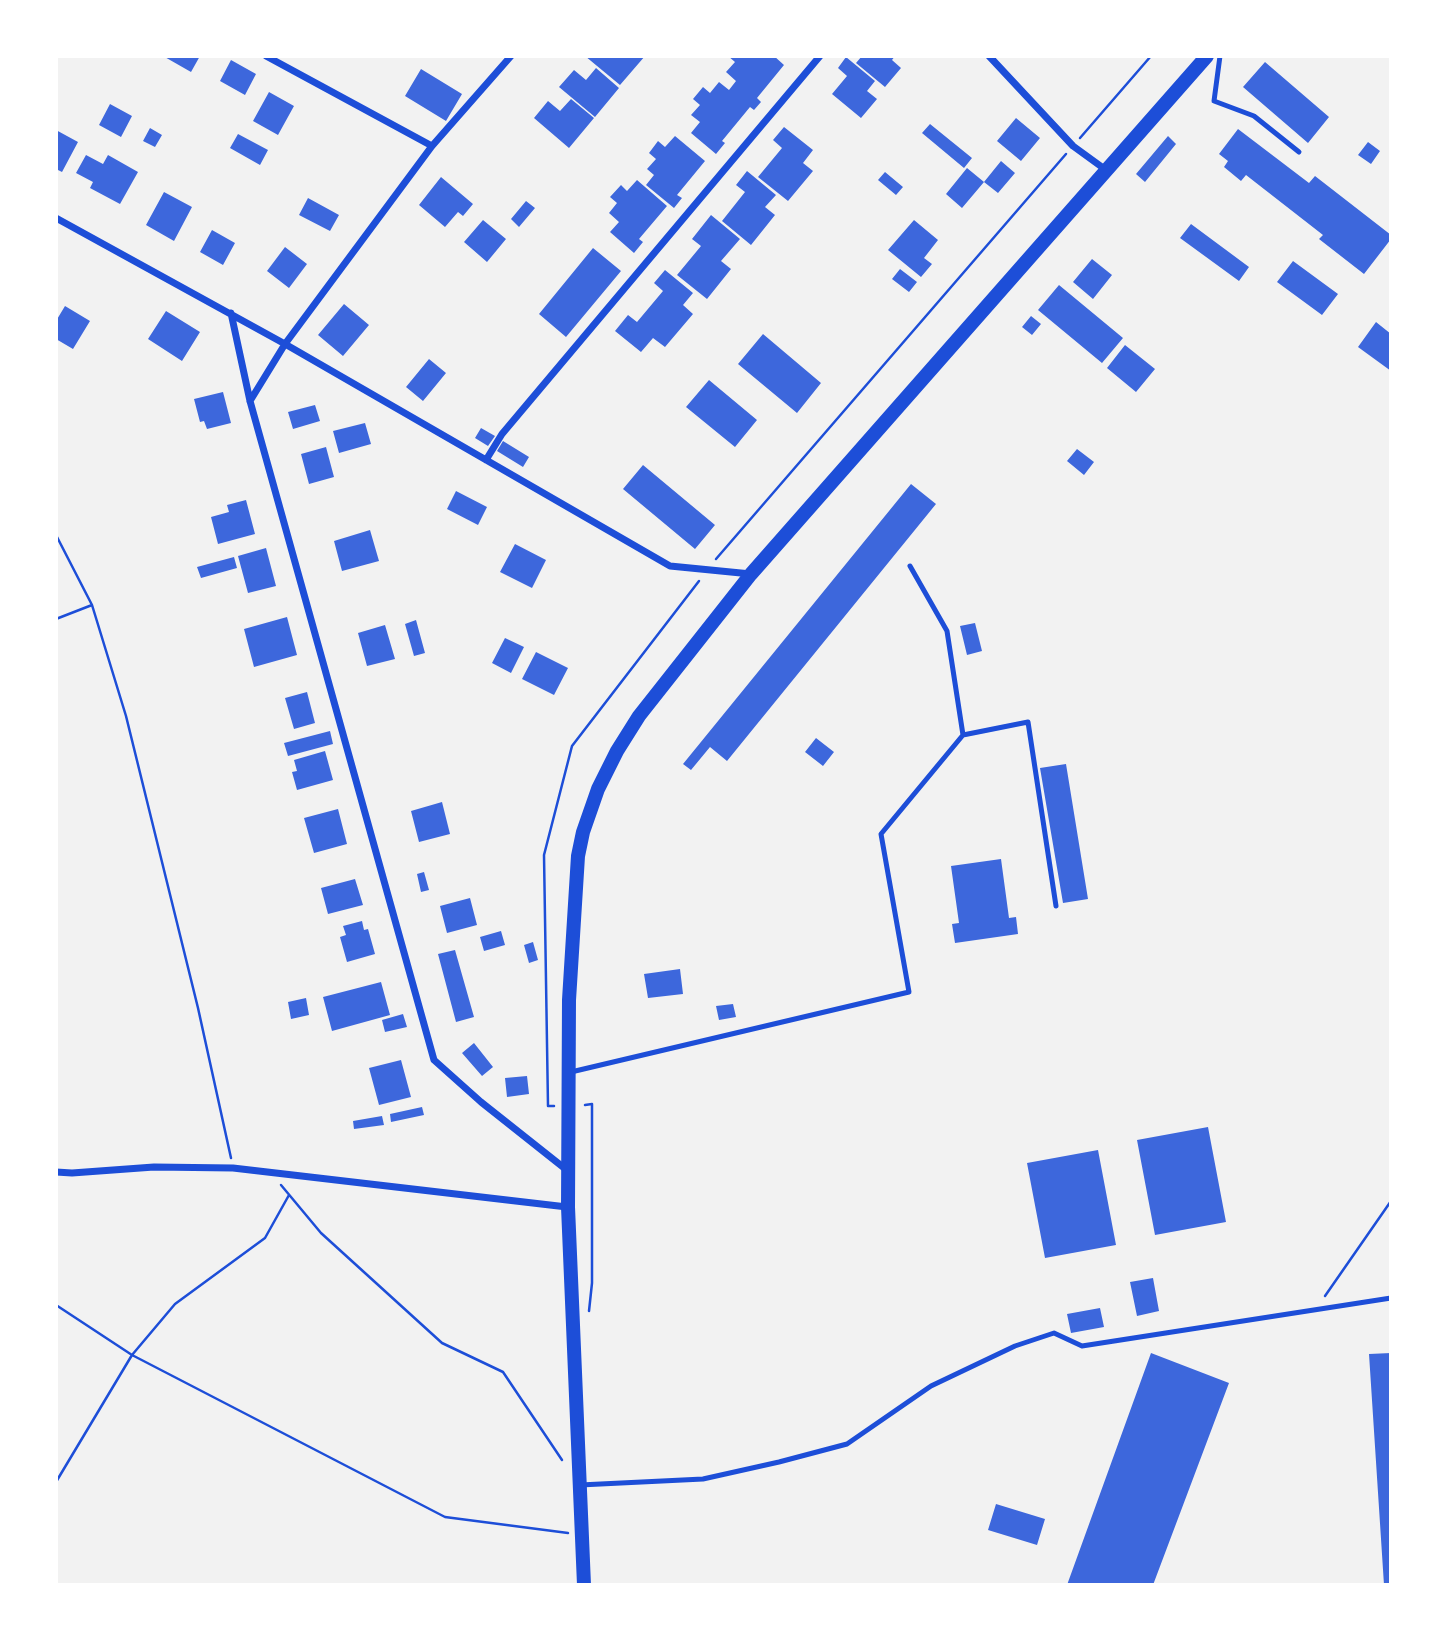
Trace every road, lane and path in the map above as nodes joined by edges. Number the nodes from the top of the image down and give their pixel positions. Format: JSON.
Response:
{"nodes":[{"id":1,"x":267,"y":56,"type":"edge"},
{"id":2,"x":511,"y":56,"type":"edge"},
{"id":3,"x":820,"y":56,"type":"edge"},
{"id":4,"x":989,"y":56,"type":"edge"},
{"id":5,"x":1207,"y":56,"type":"edge"},
{"id":6,"x":1220,"y":56,"type":"edge"},
{"id":7,"x":432,"y":146,"type":"junction"},
{"id":8,"x":1298,"y":152,"type":"dead end"},
{"id":9,"x":1107,"y":171,"type":"junction"},
{"id":10,"x":56,"y":218,"type":"edge"},
{"id":11,"x":231,"y":313,"type":"junction"},
{"id":12,"x":285,"y":344,"type":"junction"},
{"id":13,"x":250,"y":401,"type":"junction"},
{"id":14,"x":486,"y":460,"type":"junction"},
{"id":15,"x":56,"y":535,"type":"edge"},
{"id":16,"x":910,"y":566,"type":"dead end"},
{"id":17,"x":751,"y":574,"type":"junction"},
{"id":18,"x":92,"y":605,"type":"junction"},
{"id":19,"x":56,"y":618,"type":"edge"},
{"id":20,"x":963,"y":735,"type":"junction"},
{"id":21,"x":1056,"y":906,"type":"dead end"},
{"id":22,"x":568,"y":1073,"type":"junction"},
{"id":23,"x":592,"y":1104,"type":"dead end"},
{"id":24,"x":233,"y":1168,"type":"junction"},
{"id":25,"x":568,"y":1171,"type":"junction"},
{"id":26,"x":56,"y":1172,"type":"edge"},
{"id":27,"x":270,"y":1172,"type":"junction"},
{"id":28,"x":289,"y":1195,"type":"junction"},
{"id":29,"x":1391,"y":1201,"type":"edge"},
{"id":30,"x":568,"y":1207,"type":"junction"},
{"id":31,"x":1391,"y":1297,"type":"edge"},
{"id":32,"x":56,"y":1305,"type":"edge"},
{"id":33,"x":1317,"y":1308,"type":"junction"},
{"id":34,"x":589,"y":1312,"type":"dead end"},
{"id":35,"x":132,"y":1355,"type":"junction"},
{"id":36,"x":564,"y":1463,"type":"dead end"},
{"id":37,"x":56,"y":1482,"type":"edge"},
{"id":38,"x":579,"y":1485,"type":"junction"},
{"id":39,"x":581,"y":1535,"type":"junction"},
{"id":40,"x":584,"y":1585,"type":"edge"}],
"edges":[{"from":1,"to":7,"type":"street"},
{"from":2,"to":7,"type":"street"},
{"from":3,"to":14,"type":"street"},
{"from":4,"to":9,"type":"street"},
{"from":5,"to":9,"type":"main road"},
{"from":6,"to":8,"type":"lane"},
{"from":7,"to":12,"type":"street"},
{"from":9,"to":17,"type":"main road"},
{"from":10,"to":11,"type":"street"},
{"from":11,"to":12,"type":"street"},
{"from":11,"to":13,"type":"street"},
{"from":12,"to":13,"type":"street"},
{"from":12,"to":14,"type":"street"},
{"from":13,"to":25,"type":"street"},
{"from":14,"to":17,"type":"street"},
{"from":15,"to":18,"type":"path"},
{"from":16,"to":20,"type":"lane"},
{"from":17,"to":22,"type":"main road"},
{"from":18,"to":19,"type":"path"},
{"from":18,"to":24,"type":"path"},
{"from":20,"to":21,"type":"lane"},
{"from":20,"to":22,"type":"lane"},
{"from":22,"to":25,"type":"main road"},
{"from":23,"to":34,"type":"path"},
{"from":24,"to":26,"type":"street"},
{"from":24,"to":27,"type":"street"},
{"from":25,"to":30,"type":"main road"},
{"from":27,"to":28,"type":"path"},
{"from":27,"to":30,"type":"street"},
{"from":28,"to":35,"type":"path"},
{"from":28,"to":36,"type":"path"},
{"from":29,"to":33,"type":"path"},
{"from":30,"to":38,"type":"main road"},
{"from":31,"to":33,"type":"lane"},
{"from":32,"to":35,"type":"path"},
{"from":33,"to":38,"type":"lane"},
{"from":35,"to":37,"type":"path"},
{"from":35,"to":39,"type":"path"},
{"from":38,"to":39,"type":"main road"},
{"from":39,"to":40,"type":"main road"}]}
